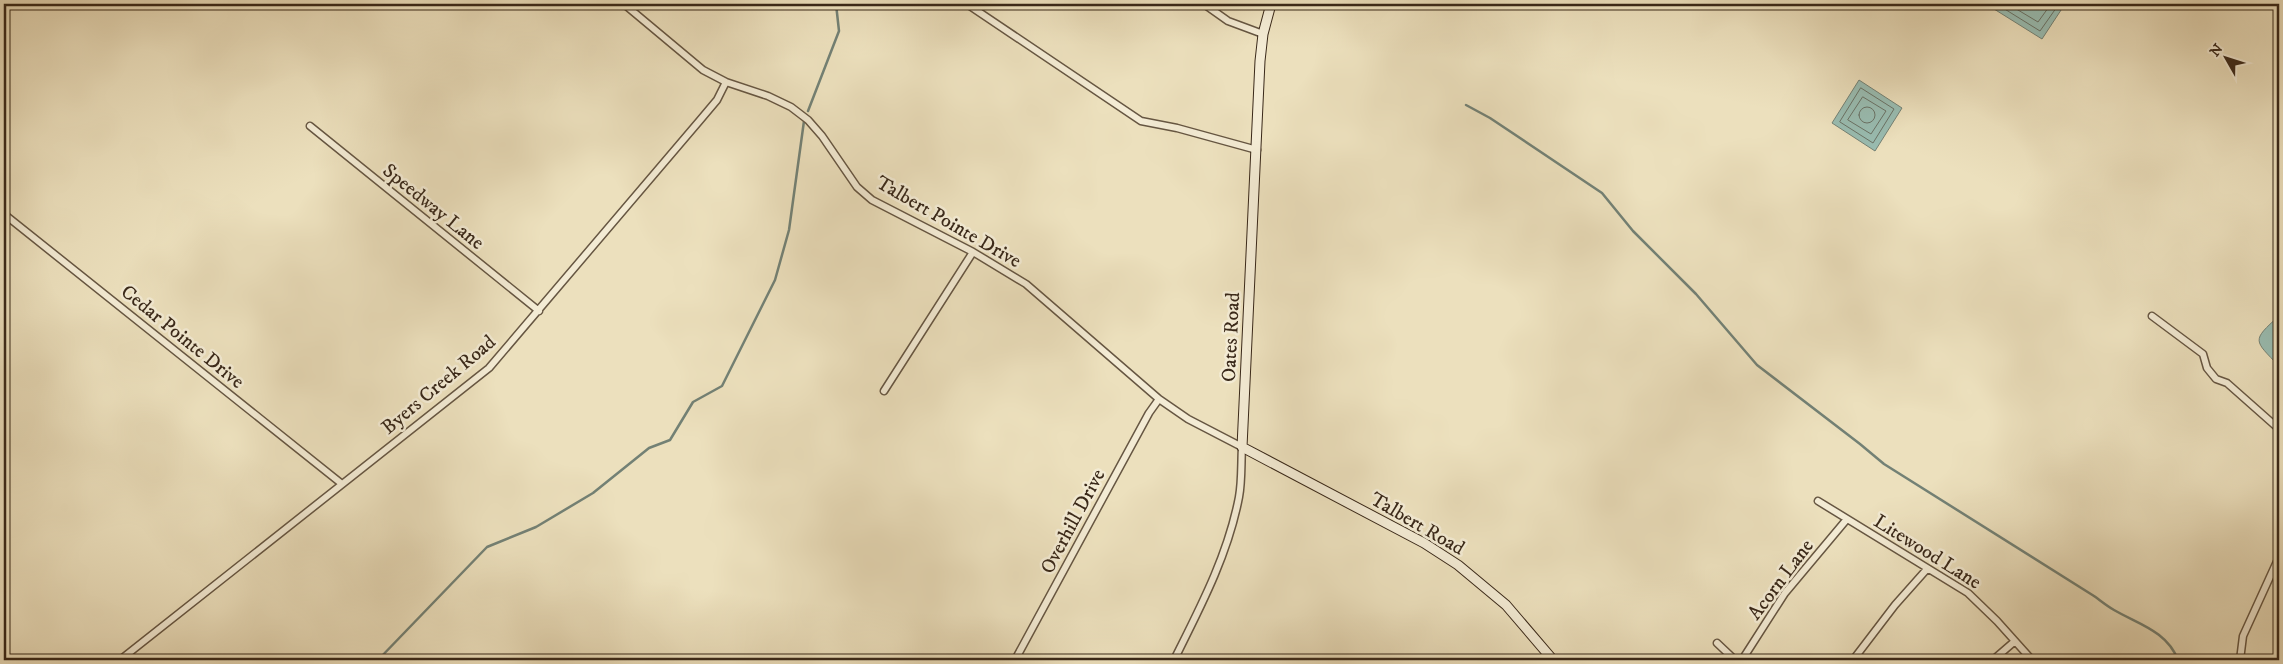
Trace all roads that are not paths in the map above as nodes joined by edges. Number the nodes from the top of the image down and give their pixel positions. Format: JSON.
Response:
{"nodes":[{"id":1,"x":5,"y":4,"type":"edge"},
{"id":2,"x":624,"y":4,"type":"edge"},
{"id":3,"x":967,"y":4,"type":"edge"},
{"id":4,"x":1204,"y":4,"type":"edge"},
{"id":5,"x":1271,"y":4,"type":"edge"},
{"id":6,"x":4,"y":10,"type":"edge"},
{"id":7,"x":1263,"y":34,"type":"junction"},
{"id":8,"x":726,"y":82,"type":"junction"},
{"id":9,"x":310,"y":126,"type":"dead end"},
{"id":10,"x":1257,"y":150,"type":"junction"},
{"id":11,"x":4,"y":214,"type":"edge"},
{"id":12,"x":973,"y":252,"type":"junction"},
{"id":13,"x":539,"y":311,"type":"junction"},
{"id":14,"x":2152,"y":316,"type":"dead end"},
{"id":15,"x":884,"y":391,"type":"dead end"},
{"id":16,"x":1159,"y":399,"type":"junction"},
{"id":17,"x":2279,"y":429,"type":"edge"},
{"id":18,"x":1242,"y":447,"type":"junction"},
{"id":19,"x":342,"y":484,"type":"junction"},
{"id":20,"x":1818,"y":502,"type":"dead end"},
{"id":21,"x":1847,"y":519,"type":"junction"},
{"id":22,"x":2279,"y":557,"type":"edge"},
{"id":23,"x":1927,"y":569,"type":"junction"},
{"id":24,"x":2015,"y":641,"type":"junction"},
{"id":25,"x":1717,"y":643,"type":"dead end"},
{"id":26,"x":120,"y":660,"type":"edge"},
{"id":27,"x":1015,"y":660,"type":"edge"},
{"id":28,"x":1174,"y":660,"type":"edge"},
{"id":29,"x":1553,"y":660,"type":"edge"},
{"id":30,"x":1735,"y":660,"type":"edge"},
{"id":31,"x":1742,"y":660,"type":"edge"},
{"id":32,"x":1854,"y":660,"type":"edge"},
{"id":33,"x":1993,"y":660,"type":"edge"},
{"id":34,"x":2032,"y":660,"type":"edge"},
{"id":35,"x":2240,"y":660,"type":"edge"}],
"edges":[{"from":1,"to":6,"type":"street"},
{"from":2,"to":8,"type":"street","name":"Talbert Pointe Drive"},
{"from":3,"to":10,"type":"street"},
{"from":4,"to":7,"type":"street"},
{"from":5,"to":7,"type":"street","name":"Oates Road"},
{"from":7,"to":10,"type":"street","name":"Oates Road"},
{"from":8,"to":12,"type":"street","name":"Talbert Pointe Drive"},
{"from":8,"to":13,"type":"street","name":"Byers Creek Road"},
{"from":9,"to":13,"type":"street","name":"Speedway Lane"},
{"from":10,"to":18,"type":"street","name":"Oates Road"},
{"from":11,"to":19,"type":"street","name":"Cedar Pointe Drive"},
{"from":12,"to":15,"type":"street"},
{"from":12,"to":16,"type":"street","name":"Talbert Pointe Drive"},
{"from":13,"to":19,"type":"street","name":"Byers Creek Road"},
{"from":14,"to":17,"type":"street"},
{"from":16,"to":18,"type":"street","name":"Talbert Pointe Drive"},
{"from":16,"to":27,"type":"street","name":"Overhill Drive"},
{"from":18,"to":28,"type":"street","name":"Oates Road"},
{"from":18,"to":29,"type":"street","name":"Talbert Road"},
{"from":19,"to":26,"type":"street","name":"Byers Creek Road"},
{"from":20,"to":21,"type":"street","name":"Litewood Lane"},
{"from":21,"to":23,"type":"street","name":"Litewood Lane"},
{"from":21,"to":31,"type":"street","name":"Acorn Lane"},
{"from":22,"to":35,"type":"street"},
{"from":23,"to":24,"type":"street","name":"Litewood Lane"},
{"from":23,"to":32,"type":"street"},
{"from":24,"to":33,"type":"street"},
{"from":24,"to":34,"type":"street","name":"Litewood Lane"},
{"from":25,"to":30,"type":"street"}]}
